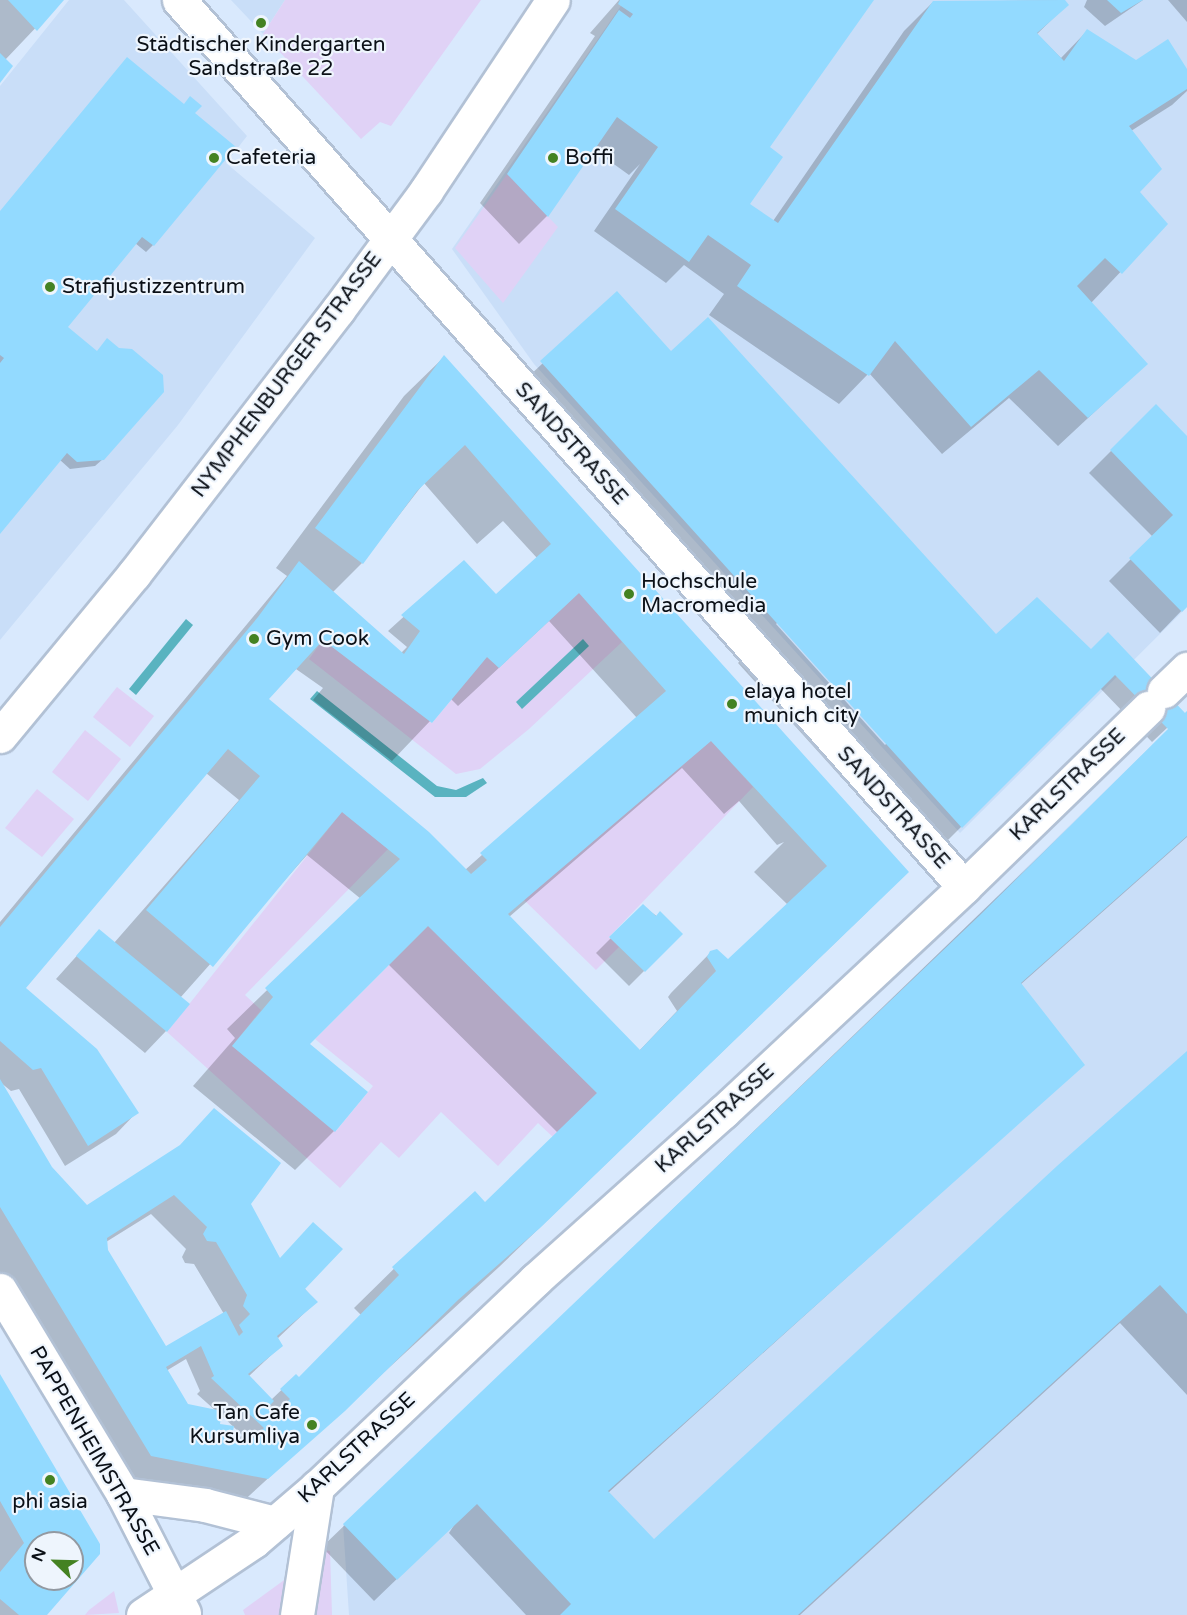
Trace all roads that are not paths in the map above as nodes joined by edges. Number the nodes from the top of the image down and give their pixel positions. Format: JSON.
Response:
{"nodes":[{"id":1,"x":179,"y":0,"type":"edge"},
{"id":2,"x":554,"y":0,"type":"edge"},
{"id":3,"x":391,"y":238,"type":"junction"},
{"id":4,"x":1187,"y":669,"type":"edge"},
{"id":5,"x":0,"y":736,"type":"edge"},
{"id":6,"x":964,"y":887,"type":"junction"},
{"id":7,"x":0,"y":1290,"type":"edge"},
{"id":8,"x":317,"y":1486,"type":"junction"},
{"id":9,"x":123,"y":1494,"type":"junction"},
{"id":10,"x":276,"y":1523,"type":"junction"},
{"id":11,"x":179,"y":1605,"type":"edge"},
{"id":12,"x":143,"y":1615,"type":"edge"},
{"id":13,"x":297,"y":1615,"type":"edge"}],
"edges":[{"from":1,"to":3,"type":"street","name":"SANDSTRASSE"},
{"from":2,"to":3,"type":"street","name":"NYMPHENBURGER STRASSE"},
{"from":3,"to":5,"type":"street","name":"NYMPHENBURGER STRASSE"},
{"from":3,"to":6,"type":"street","name":"SANDSTRASSE"},
{"from":4,"to":6,"type":"street","name":"KARLSTRASSE"},
{"from":6,"to":8,"type":"street","name":"KARLSTRASSE"},
{"from":7,"to":9,"type":"street","name":"PAPPENHEIMSTRASSE"},
{"from":8,"to":10,"type":"street","name":"KARLSTRASSE"},
{"from":8,"to":13,"type":"street"},
{"from":9,"to":10,"type":"street"},
{"from":9,"to":11,"type":"street","name":"PAPPENHEIMSTRASSE"},
{"from":10,"to":11,"type":"street","name":"KARLSTRASSE"},
{"from":11,"to":12,"type":"street","name":"KARLSTRASSE"}]}
